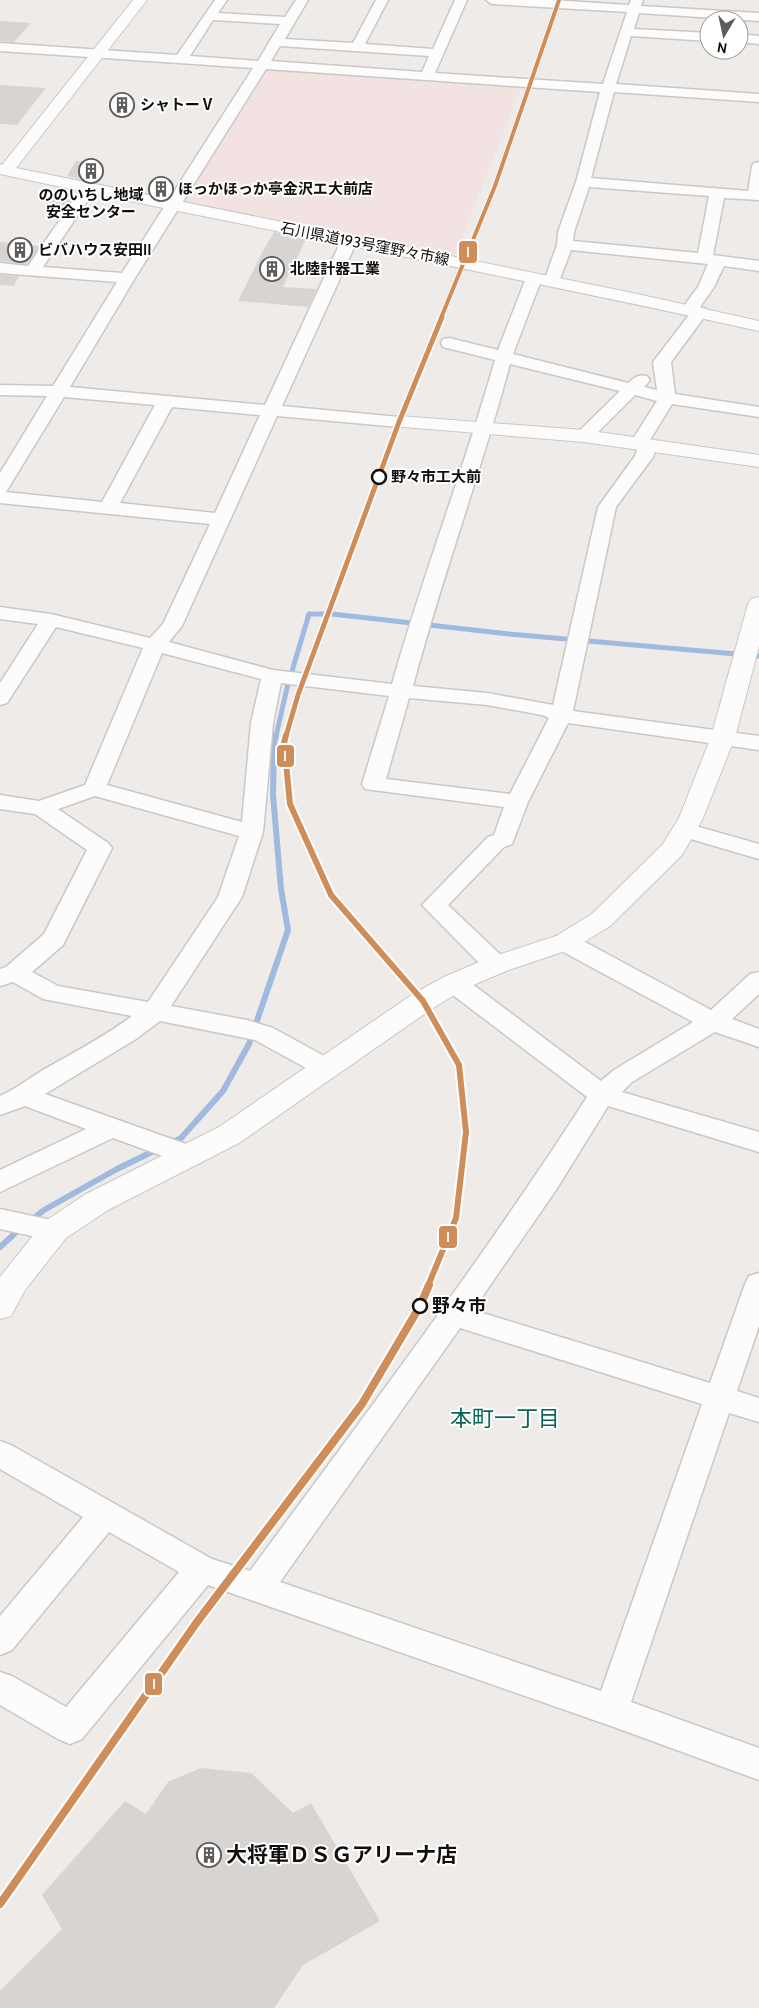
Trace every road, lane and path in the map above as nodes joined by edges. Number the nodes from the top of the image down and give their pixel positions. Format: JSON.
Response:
{"nodes":[{"id":1,"x":140,"y":0,"type":"edge"},
{"id":2,"x":220,"y":0,"type":"edge"},
{"id":3,"x":302,"y":0,"type":"edge"},
{"id":4,"x":382,"y":0,"type":"edge"},
{"id":5,"x":461,"y":0,"type":"edge"},
{"id":6,"x":492,"y":0,"type":"edge"},
{"id":7,"x":635,"y":4,"type":"edge"},
{"id":8,"x":209,"y":16,"type":"junction"},
{"id":9,"x":759,"y":17,"type":"edge"},
{"id":10,"x":289,"y":21,"type":"junction"},
{"id":11,"x":627,"y":32,"type":"junction"},
{"id":12,"x":699,"y":36,"type":"edge"},
{"id":13,"x":276,"y":42,"type":"junction"},
{"id":14,"x":0,"y":47,"type":"edge"},
{"id":15,"x":357,"y":47,"type":"junction"},
{"id":16,"x":97,"y":53,"type":"junction"},
{"id":17,"x":437,"y":53,"type":"junction"},
{"id":18,"x":181,"y":59,"type":"junction"},
{"id":19,"x":263,"y":65,"type":"junction"},
{"id":20,"x":427,"y":76,"type":"junction"},
{"id":21,"x":608,"y":89,"type":"junction"},
{"id":22,"x":759,"y":98,"type":"edge"},
{"id":23,"x":759,"y":166,"type":"edge"},
{"id":24,"x":2,"y":172,"type":"edge"},
{"id":25,"x":583,"y":182,"type":"junction"},
{"id":26,"x":89,"y":188,"type":"junction"},
{"id":27,"x":717,"y":192,"type":"junction"},
{"id":28,"x":757,"y":196,"type":"edge"},
{"id":29,"x":174,"y":206,"type":"junction"},
{"id":30,"x":349,"y":241,"type":"junction"},
{"id":31,"x":565,"y":245,"type":"junction"},
{"id":32,"x":711,"y":259,"type":"junction"},
{"id":33,"x":759,"y":266,"type":"edge"},
{"id":34,"x":0,"y":268,"type":"edge"},
{"id":35,"x":32,"y":270,"type":"junction"},
{"id":36,"x":127,"y":278,"type":"junction"},
{"id":37,"x":534,"y":278,"type":"junction"},
{"id":38,"x":552,"y":281,"type":"junction"},
{"id":39,"x":694,"y":311,"type":"junction"},
{"id":40,"x":759,"y":326,"type":"edge"},
{"id":41,"x":449,"y":343,"type":"dead end"},
{"id":42,"x":504,"y":356,"type":"junction"},
{"id":43,"x":662,"y":362,"type":"junction"},
{"id":44,"x":631,"y":389,"type":"junction"},
{"id":45,"x":0,"y":390,"type":"edge"},
{"id":46,"x":59,"y":391,"type":"junction"},
{"id":47,"x":667,"y":398,"type":"junction"},
{"id":48,"x":166,"y":400,"type":"junction"},
{"id":49,"x":273,"y":409,"type":"junction"},
{"id":50,"x":759,"y":412,"type":"edge"},
{"id":51,"x":399,"y":422,"type":"joint"},
{"id":52,"x":484,"y":428,"type":"junction"},
{"id":53,"x":584,"y":436,"type":"junction"},
{"id":54,"x":644,"y":444,"type":"junction"},
{"id":55,"x":759,"y":460,"type":"edge"},
{"id":56,"x":0,"y":488,"type":"edge"},
{"id":57,"x":0,"y":498,"type":"edge"},
{"id":58,"x":108,"y":508,"type":"junction"},
{"id":59,"x":220,"y":519,"type":"junction"},
{"id":60,"x":759,"y":604,"type":"edge"},
{"id":61,"x":0,"y":613,"type":"edge"},
{"id":62,"x":51,"y":620,"type":"junction"},
{"id":63,"x":156,"y":645,"type":"junction"},
{"id":64,"x":284,"y":677,"type":"junction"},
{"id":65,"x":401,"y":691,"type":"junction"},
{"id":66,"x":0,"y":699,"type":"edge"},
{"id":67,"x":561,"y":716,"type":"junction"},
{"id":68,"x":723,"y":737,"type":"junction"},
{"id":69,"x":759,"y":743,"type":"edge"},
{"id":70,"x":94,"y":789,"type":"junction"},
{"id":71,"x":0,"y":802,"type":"edge"},
{"id":72,"x":517,"y":802,"type":"junction"},
{"id":73,"x":42,"y":808,"type":"junction"},
{"id":74,"x":685,"y":830,"type":"junction"},
{"id":75,"x":252,"y":832,"type":"junction"},
{"id":76,"x":759,"y":852,"type":"edge"},
{"id":77,"x":565,"y":942,"type":"junction"},
{"id":78,"x":496,"y":966,"type":"junction"},
{"id":79,"x":7,"y":975,"type":"edge"},
{"id":80,"x":759,"y":980,"type":"edge"},
{"id":81,"x":454,"y":983,"type":"junction"},
{"id":82,"x":154,"y":1013,"type":"junction"},
{"id":83,"x":713,"y":1022,"type":"junction"},
{"id":84,"x":759,"y":1038,"type":"edge"},
{"id":85,"x":326,"y":1068,"type":"junction"},
{"id":86,"x":602,"y":1095,"type":"junction"},
{"id":87,"x":24,"y":1096,"type":"junction"},
{"id":88,"x":0,"y":1106,"type":"edge"},
{"id":89,"x":113,"y":1127,"type":"junction"},
{"id":90,"x":759,"y":1142,"type":"edge"},
{"id":91,"x":185,"y":1154,"type":"junction"},
{"id":92,"x":0,"y":1182,"type":"edge"},
{"id":93,"x":27,"y":1224,"type":"edge"},
{"id":94,"x":759,"y":1284,"type":"edge"},
{"id":95,"x":0,"y":1307,"type":"edge"},
{"id":96,"x":454,"y":1315,"type":"junction"},
{"id":97,"x":720,"y":1398,"type":"junction"},
{"id":98,"x":759,"y":1410,"type":"edge"},
{"id":99,"x":0,"y":1454,"type":"edge"},
{"id":100,"x":105,"y":1514,"type":"junction"},
{"id":101,"x":202,"y":1569,"type":"junction"},
{"id":102,"x":257,"y":1588,"type":"junction"},
{"id":103,"x":0,"y":1640,"type":"edge"},
{"id":104,"x":0,"y":1687,"type":"edge"},
{"id":105,"x":611,"y":1710,"type":"junction"},
{"id":106,"x":759,"y":1764,"type":"edge"}],
"edges":[{"from":1,"to":16,"type":"street"},
{"from":2,"to":8,"type":"street"},
{"from":3,"to":10,"type":"street"},
{"from":4,"to":15,"type":"street"},
{"from":5,"to":17,"type":"street"},
{"from":6,"to":7,"type":"street"},
{"from":7,"to":9,"type":"street"},
{"from":7,"to":11,"type":"street"},
{"from":8,"to":10,"type":"street"},
{"from":8,"to":18,"type":"street"},
{"from":10,"to":13,"type":"street"},
{"from":11,"to":12,"type":"street"},
{"from":11,"to":21,"type":"street"},
{"from":13,"to":15,"type":"street"},
{"from":13,"to":19,"type":"street"},
{"from":14,"to":16,"type":"street"},
{"from":15,"to":17,"type":"street"},
{"from":16,"to":18,"type":"street"},
{"from":16,"to":24,"type":"street"},
{"from":17,"to":20,"type":"street"},
{"from":18,"to":19,"type":"street"},
{"from":19,"to":20,"type":"street"},
{"from":19,"to":29,"type":"street"},
{"from":20,"to":21,"type":"street"},
{"from":21,"to":22,"type":"street"},
{"from":21,"to":25,"type":"street"},
{"from":23,"to":28,"type":"street"},
{"from":24,"to":26,"type":"street","name":"石川県道193号窪野々市線"},
{"from":25,"to":27,"type":"street"},
{"from":25,"to":31,"type":"street"},
{"from":26,"to":29,"type":"street","name":"石川県道193号窪野々市線"},
{"from":26,"to":35,"type":"street"},
{"from":27,"to":28,"type":"street"},
{"from":27,"to":32,"type":"street"},
{"from":29,"to":30,"type":"street","name":"石川県道193号窪野々市線"},
{"from":29,"to":36,"type":"street"},
{"from":30,"to":37,"type":"street","name":"石川県道193号窪野々市線"},
{"from":30,"to":49,"type":"street"},
{"from":31,"to":32,"type":"street"},
{"from":31,"to":38,"type":"street"},
{"from":32,"to":33,"type":"street"},
{"from":32,"to":39,"type":"street"},
{"from":34,"to":35,"type":"street"},
{"from":35,"to":36,"type":"street"},
{"from":36,"to":46,"type":"street"},
{"from":37,"to":38,"type":"street","name":"石川県道193号窪野々市線"},
{"from":37,"to":42,"type":"street"},
{"from":38,"to":39,"type":"street","name":"石川県道193号窪野々市線"},
{"from":39,"to":40,"type":"street","name":"石川県道193号窪野々市線"},
{"from":39,"to":43,"type":"street"},
{"from":41,"to":42,"type":"street"},
{"from":42,"to":44,"type":"street"},
{"from":42,"to":52,"type":"street"},
{"from":43,"to":44,"type":"street"},
{"from":43,"to":47,"type":"street"},
{"from":44,"to":47,"type":"street"},
{"from":44,"to":53,"type":"street"},
{"from":45,"to":46,"type":"street"},
{"from":46,"to":48,"type":"street"},
{"from":46,"to":56,"type":"street"},
{"from":47,"to":50,"type":"street"},
{"from":47,"to":54,"type":"street"},
{"from":48,"to":49,"type":"street"},
{"from":48,"to":58,"type":"street"},
{"from":49,"to":51,"type":"street"},
{"from":49,"to":59,"type":"street"},
{"from":51,"to":52,"type":"street"},
{"from":52,"to":53,"type":"street"},
{"from":52,"to":65,"type":"street"},
{"from":53,"to":54,"type":"street"},
{"from":54,"to":55,"type":"street"},
{"from":54,"to":67,"type":"street"},
{"from":57,"to":58,"type":"street"},
{"from":58,"to":59,"type":"street"},
{"from":59,"to":63,"type":"street"},
{"from":60,"to":68,"type":"street"},
{"from":61,"to":62,"type":"street"},
{"from":62,"to":63,"type":"street"},
{"from":62,"to":66,"type":"street"},
{"from":63,"to":64,"type":"street"},
{"from":63,"to":70,"type":"street"},
{"from":64,"to":65,"type":"street"},
{"from":64,"to":75,"type":"street"},
{"from":65,"to":67,"type":"street"},
{"from":65,"to":72,"type":"street"},
{"from":67,"to":68,"type":"street"},
{"from":67,"to":72,"type":"street"},
{"from":68,"to":69,"type":"street"},
{"from":68,"to":74,"type":"street"},
{"from":70,"to":73,"type":"street"},
{"from":70,"to":75,"type":"street"},
{"from":71,"to":73,"type":"street"},
{"from":72,"to":78,"type":"street"},
{"from":73,"to":79,"type":"street"},
{"from":74,"to":76,"type":"street"},
{"from":74,"to":77,"type":"street"},
{"from":75,"to":82,"type":"street"},
{"from":77,"to":78,"type":"street"},
{"from":77,"to":83,"type":"street"},
{"from":78,"to":81,"type":"street"},
{"from":79,"to":82,"type":"street"},
{"from":80,"to":83,"type":"street"},
{"from":81,"to":85,"type":"street"},
{"from":81,"to":86,"type":"street"},
{"from":82,"to":85,"type":"street"},
{"from":82,"to":87,"type":"street"},
{"from":83,"to":84,"type":"street"},
{"from":83,"to":86,"type":"street"},
{"from":85,"to":91,"type":"street"},
{"from":86,"to":90,"type":"street"},
{"from":86,"to":96,"type":"street"},
{"from":87,"to":88,"type":"street"},
{"from":87,"to":89,"type":"street"},
{"from":89,"to":91,"type":"street"},
{"from":89,"to":92,"type":"street"},
{"from":91,"to":93,"type":"street"},
{"from":93,"to":95,"type":"street"},
{"from":94,"to":97,"type":"street"},
{"from":96,"to":97,"type":"street"},
{"from":96,"to":102,"type":"street"},
{"from":97,"to":98,"type":"street"},
{"from":97,"to":105,"type":"street"},
{"from":99,"to":100,"type":"street"},
{"from":100,"to":101,"type":"street"},
{"from":100,"to":103,"type":"street"},
{"from":101,"to":102,"type":"street"},
{"from":101,"to":104,"type":"street"},
{"from":102,"to":105,"type":"street"},
{"from":105,"to":106,"type":"street"}]}
